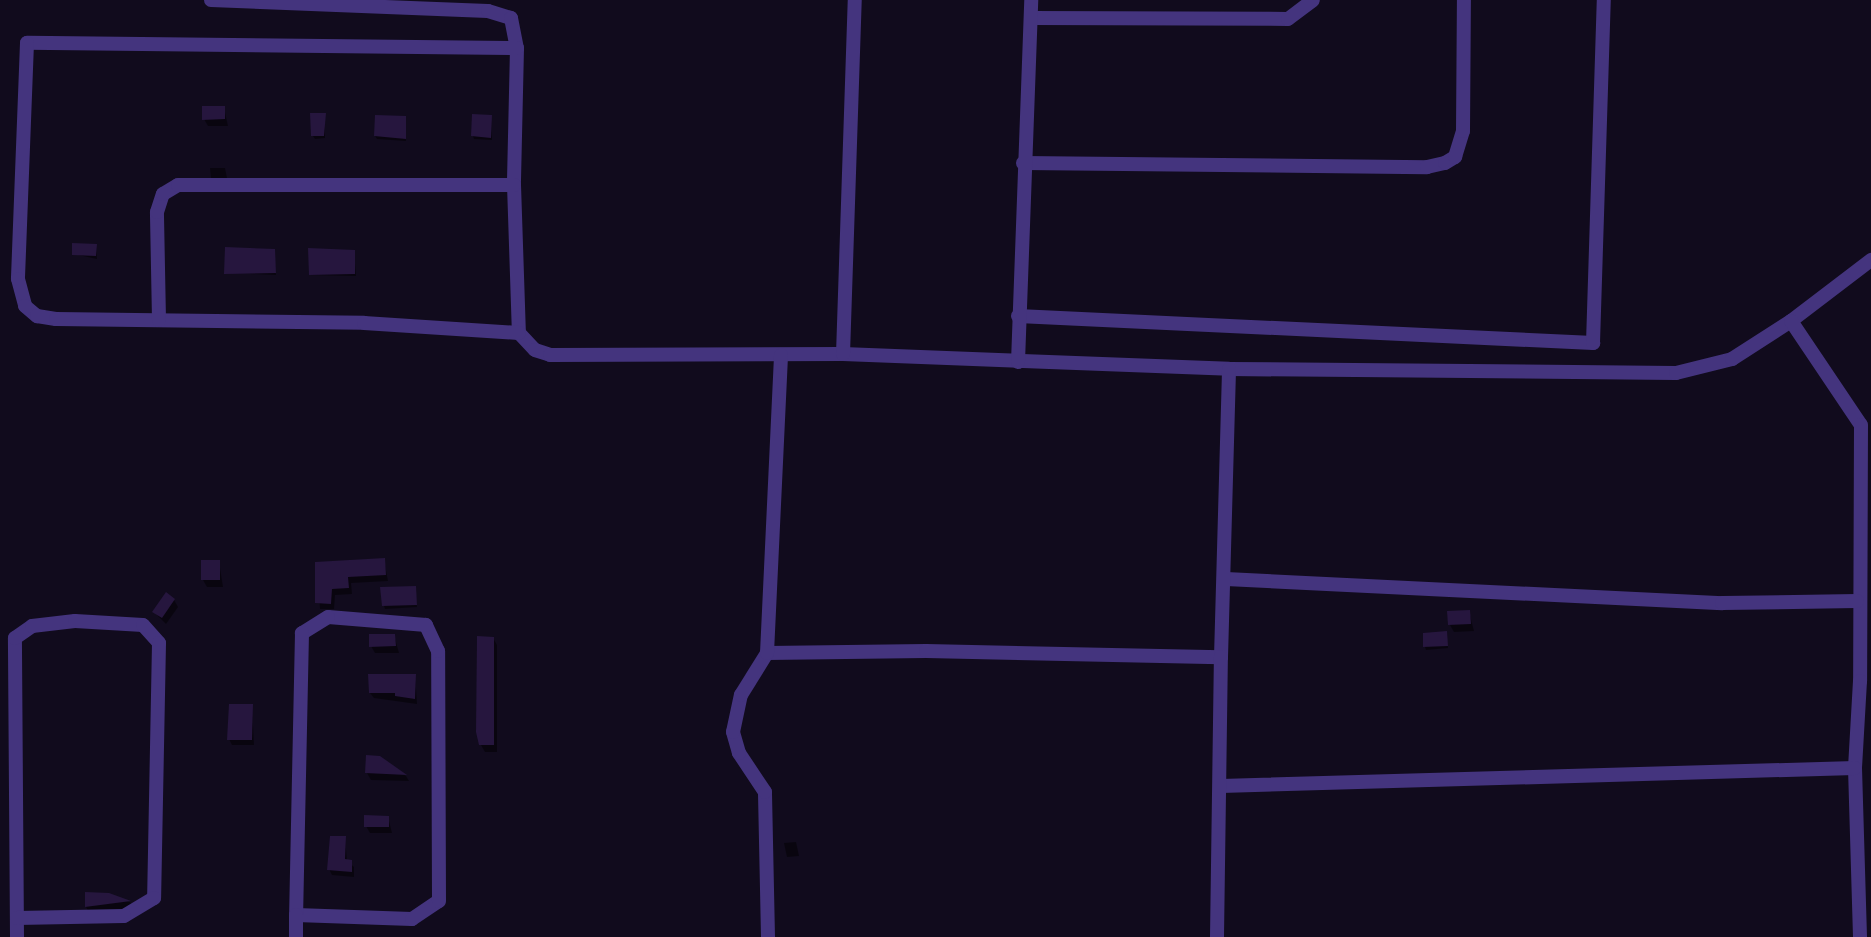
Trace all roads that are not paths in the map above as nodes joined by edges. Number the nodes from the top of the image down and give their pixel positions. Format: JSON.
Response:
{"nodes":[{"id":1,"x":211,"y":0,"type":"edge"},
{"id":2,"x":855,"y":0,"type":"edge"},
{"id":3,"x":1031,"y":0,"type":"edge"},
{"id":4,"x":1313,"y":0,"type":"edge"},
{"id":5,"x":1464,"y":0,"type":"edge"},
{"id":6,"x":1604,"y":0,"type":"edge"},
{"id":7,"x":294,"y":2,"type":"edge"},
{"id":8,"x":442,"y":5,"type":"edge"},
{"id":9,"x":1031,"y":18,"type":"junction"},
{"id":10,"x":517,"y":48,"type":"junction"},
{"id":11,"x":1023,"y":163,"type":"junction"},
{"id":12,"x":514,"y":185,"type":"junction"},
{"id":13,"x":1871,"y":260,"type":"edge"},
{"id":14,"x":1018,"y":316,"type":"junction"},
{"id":15,"x":159,"y":320,"type":"junction"},
{"id":16,"x":1791,"y":321,"type":"junction"},
{"id":17,"x":519,"y":332,"type":"junction"},
{"id":18,"x":843,"y":354,"type":"junction"},
{"id":19,"x":781,"y":355,"type":"junction"},
{"id":20,"x":1018,"y":362,"type":"junction"},
{"id":21,"x":1229,"y":369,"type":"junction"},
{"id":22,"x":1226,"y":579,"type":"junction"},
{"id":23,"x":1857,"y":601,"type":"junction"},
{"id":24,"x":767,"y":653,"type":"junction"},
{"id":25,"x":1221,"y":657,"type":"junction"},
{"id":26,"x":1854,"y":768,"type":"junction"},
{"id":27,"x":1221,"y":786,"type":"junction"},
{"id":28,"x":296,"y":915,"type":"junction"},
{"id":29,"x":18,"y":918,"type":"junction"},
{"id":30,"x":17,"y":937,"type":"edge"},
{"id":31,"x":296,"y":937,"type":"edge"},
{"id":32,"x":768,"y":937,"type":"edge"},
{"id":33,"x":1217,"y":937,"type":"edge"},
{"id":34,"x":1860,"y":937,"type":"edge"}],
"edges":[{"from":1,"to":7,"type":"street"},
{"from":2,"to":18,"type":"street"},
{"from":3,"to":9,"type":"street"},
{"from":4,"to":9,"type":"street"},
{"from":5,"to":11,"type":"street"},
{"from":6,"to":14,"type":"street"},
{"from":7,"to":8,"type":"street"},
{"from":8,"to":10,"type":"street"},
{"from":9,"to":11,"type":"street"},
{"from":10,"to":12,"type":"street"},
{"from":10,"to":15,"type":"street"},
{"from":11,"to":14,"type":"street"},
{"from":12,"to":15,"type":"street"},
{"from":12,"to":17,"type":"street"},
{"from":13,"to":16,"type":"street"},
{"from":14,"to":20,"type":"street"},
{"from":15,"to":17,"type":"street"},
{"from":16,"to":21,"type":"street"},
{"from":16,"to":23,"type":"street"},
{"from":17,"to":19,"type":"street"},
{"from":18,"to":19,"type":"street"},
{"from":18,"to":20,"type":"street"},
{"from":19,"to":24,"type":"street"},
{"from":20,"to":21,"type":"street"},
{"from":21,"to":22,"type":"street"},
{"from":22,"to":23,"type":"street"},
{"from":22,"to":25,"type":"street"},
{"from":23,"to":26,"type":"street"},
{"from":24,"to":25,"type":"street"},
{"from":24,"to":32,"type":"street"},
{"from":25,"to":27,"type":"street"},
{"from":26,"to":27,"type":"street"},
{"from":26,"to":34,"type":"street"},
{"from":27,"to":33,"type":"street"},
{"from":28,"to":28,"type":"street"},
{"from":28,"to":31,"type":"street"},
{"from":29,"to":29,"type":"street"},
{"from":29,"to":30,"type":"street"}]}
